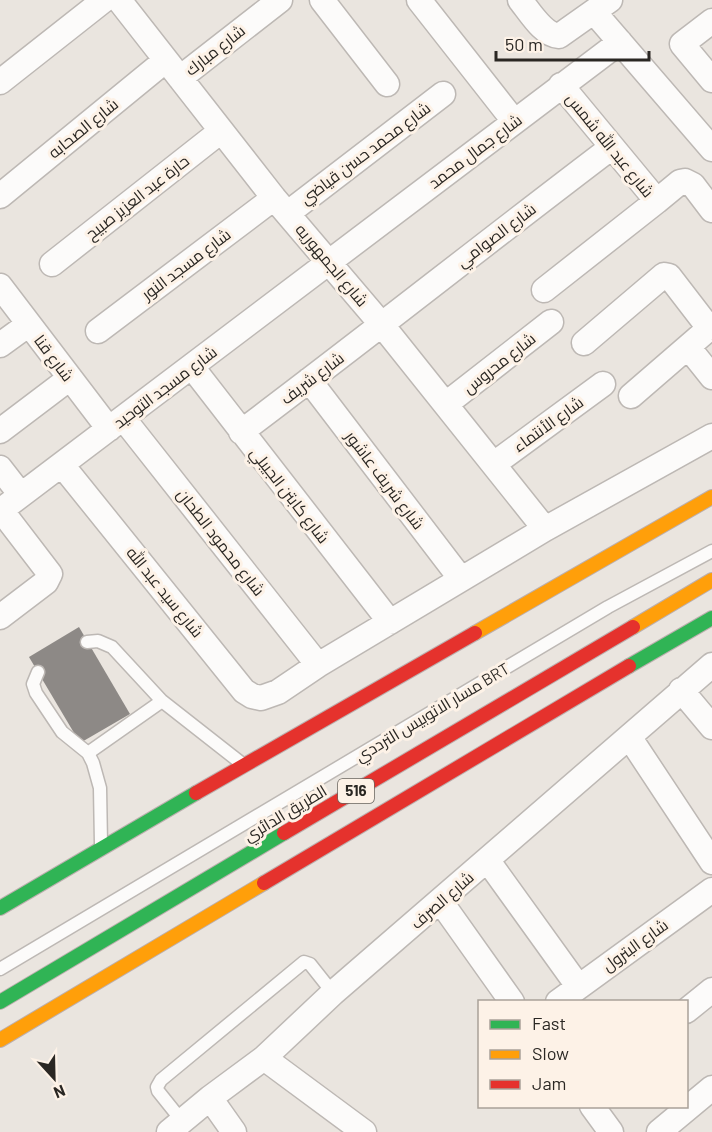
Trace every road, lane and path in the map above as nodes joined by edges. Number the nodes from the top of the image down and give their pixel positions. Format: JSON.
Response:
{"nodes":[{"id":1,"x":104,"y":0,"type":"edge"},
{"id":2,"x":279,"y":0,"type":"edge"},
{"id":3,"x":322,"y":0,"type":"edge"},
{"id":4,"x":419,"y":0,"type":"edge"},
{"id":5,"x":520,"y":0,"type":"edge"},
{"id":6,"x":130,"y":4,"type":"edge"},
{"id":7,"x":602,"y":6,"type":"edge"},
{"id":8,"x":712,"y":21,"type":"edge"},
{"id":9,"x":620,"y":42,"type":"junction"},
{"id":10,"x":173,"y":69,"type":"junction"},
{"id":11,"x":712,"y":80,"type":"edge"},
{"id":12,"x":0,"y":82,"type":"edge"},
{"id":13,"x":387,"y":84,"type":"dead end"},
{"id":14,"x":561,"y":85,"type":"junction"},
{"id":15,"x":443,"y":94,"type":"dead end"},
{"id":16,"x":514,"y":121,"type":"junction"},
{"id":17,"x":221,"y":131,"type":"junction"},
{"id":18,"x":612,"y":147,"type":"junction"},
{"id":19,"x":712,"y":149,"type":"edge"},
{"id":20,"x":0,"y":196,"type":"edge"},
{"id":21,"x":657,"y":201,"type":"junction"},
{"id":22,"x":281,"y":206,"type":"junction"},
{"id":23,"x":712,"y":210,"type":"edge"},
{"id":24,"x":330,"y":262,"type":"junction"},
{"id":25,"x":52,"y":264,"type":"dead end"},
{"id":26,"x":0,"y":286,"type":"edge"},
{"id":27,"x":544,"y":290,"type":"dead end"},
{"id":28,"x":551,"y":322,"type":"dead end"},
{"id":29,"x":28,"y":324,"type":"junction"},
{"id":30,"x":382,"y":325,"type":"junction"},
{"id":31,"x":711,"y":327,"type":"edge"},
{"id":32,"x":98,"y":331,"type":"dead end"},
{"id":33,"x":584,"y":343,"type":"dead end"},
{"id":34,"x":0,"y":345,"type":"edge"},
{"id":35,"x":687,"y":347,"type":"junction"},
{"id":36,"x":192,"y":367,"type":"junction"},
{"id":37,"x":712,"y":377,"type":"edge"},
{"id":38,"x":70,"y":378,"type":"junction"},
{"id":39,"x":309,"y":380,"type":"junction"},
{"id":40,"x":603,"y":384,"type":"dead end"},
{"id":41,"x":632,"y":396,"type":"dead end"},
{"id":42,"x":446,"y":404,"type":"junction"},
{"id":43,"x":116,"y":424,"type":"junction"},
{"id":44,"x":0,"y":431,"type":"edge"},
{"id":45,"x":241,"y":432,"type":"junction"},
{"id":46,"x":712,"y":436,"type":"edge"},
{"id":47,"x":494,"y":464,"type":"junction"},
{"id":48,"x":62,"y":465,"type":"junction"},
{"id":49,"x":0,"y":468,"type":"edge"},
{"id":50,"x":21,"y":495,"type":"junction"},
{"id":51,"x":712,"y":497,"type":"edge"},
{"id":52,"x":1,"y":511,"type":"edge"},
{"id":53,"x":545,"y":529,"type":"junction"},
{"id":54,"x":712,"y":551,"type":"edge"},
{"id":55,"x":461,"y":579,"type":"junction"},
{"id":56,"x":712,"y":580,"type":"edge"},
{"id":57,"x":0,"y":617,"type":"edge"},
{"id":58,"x":712,"y":618,"type":"edge"},
{"id":59,"x":390,"y":622,"type":"junction"},
{"id":60,"x":87,"y":642,"type":"dead end"},
{"id":61,"x":318,"y":665,"type":"junction"},
{"id":62,"x":712,"y":665,"type":"edge"},
{"id":63,"x":38,"y":672,"type":"dead end"},
{"id":64,"x":681,"y":690,"type":"junction"},
{"id":65,"x":162,"y":701,"type":"junction"},
{"id":66,"x":712,"y":727,"type":"edge"},
{"id":67,"x":630,"y":738,"type":"junction"},
{"id":68,"x":88,"y":753,"type":"junction"},
{"id":69,"x":244,"y":765,"type":"junction"},
{"id":70,"x":101,"y":847,"type":"junction"},
{"id":71,"x":488,"y":861,"type":"junction"},
{"id":72,"x":712,"y":862,"type":"edge"},
{"id":73,"x":712,"y":890,"type":"edge"},
{"id":74,"x":441,"y":902,"type":"junction"},
{"id":75,"x":0,"y":908,"type":"edge"},
{"id":76,"x":0,"y":969,"type":"edge"},
{"id":77,"x":578,"y":986,"type":"junction"},
{"id":78,"x":712,"y":990,"type":"edge"},
{"id":79,"x":333,"y":993,"type":"junction"},
{"id":80,"x":511,"y":1000,"type":"edge"},
{"id":81,"x":560,"y":1000,"type":"edge"},
{"id":82,"x":0,"y":1002,"type":"edge"},
{"id":83,"x":688,"y":1010,"type":"edge"},
{"id":84,"x":0,"y":1040,"type":"edge"},
{"id":85,"x":264,"y":1058,"type":"junction"},
{"id":86,"x":712,"y":1088,"type":"edge"},
{"id":87,"x":210,"y":1098,"type":"junction"},
{"id":88,"x":593,"y":1108,"type":"edge"},
{"id":89,"x":688,"y":1108,"type":"edge"},
{"id":90,"x":688,"y":1108,"type":"edge"},
{"id":91,"x":176,"y":1126,"type":"edge"},
{"id":92,"x":234,"y":1132,"type":"edge"},
{"id":93,"x":364,"y":1132,"type":"edge"},
{"id":94,"x":611,"y":1132,"type":"edge"},
{"id":95,"x":659,"y":1132,"type":"edge"}],
"edges":[{"from":1,"to":12,"type":"street"},
{"from":2,"to":10,"type":"street","name":"شارع مبارك"},
{"from":3,"to":13,"type":"street"},
{"from":4,"to":16,"type":"street"},
{"from":5,"to":7,"type":"street"},
{"from":6,"to":10,"type":"street","name":"شارع الجمهوريه"},
{"from":7,"to":9,"type":"street"},
{"from":8,"to":11,"type":"street"},
{"from":9,"to":14,"type":"street","name":"شارع جمال محمد"},
{"from":9,"to":19,"type":"street"},
{"from":10,"to":17,"type":"street","name":"شارع الجمهوريه"},
{"from":10,"to":20,"type":"street","name":"شارع الصحابه"},
{"from":14,"to":16,"type":"street","name":"شارع جمال محمد"},
{"from":14,"to":18,"type":"street","name":"شارع عبد الله شمس"},
{"from":15,"to":22,"type":"street","name":"شارع محمد حسن قياضي"},
{"from":16,"to":24,"type":"street","name":"شارع جمال محمد"},
{"from":17,"to":22,"type":"street","name":"شارع الجمهوريه"},
{"from":17,"to":25,"type":"street","name":"حارة عبد العزيز صبيح"},
{"from":18,"to":21,"type":"street","name":"شارع عبد الله شمس"},
{"from":18,"to":30,"type":"street","name":"شارع الصوامي"},
{"from":21,"to":23,"type":"street","name":"شارع عبد الله شمس"},
{"from":21,"to":27,"type":"street"},
{"from":22,"to":24,"type":"street","name":"شارع الجمهوريه"},
{"from":22,"to":32,"type":"street","name":"شارع مسجد النور"},
{"from":24,"to":30,"type":"street","name":"شارع الجمهوريه"},
{"from":24,"to":36,"type":"street","name":"شارع مسجد التوحيد"},
{"from":26,"to":29,"type":"street","name":"شارع قنا"},
{"from":28,"to":42,"type":"street","name":"شارع محروس"},
{"from":29,"to":34,"type":"street"},
{"from":29,"to":38,"type":"street","name":"شارع قنا"},
{"from":30,"to":39,"type":"street","name":"شارع شريف"},
{"from":30,"to":42,"type":"street","name":"شارع الجمهوريه"},
{"from":31,"to":33,"type":"street"},
{"from":31,"to":35,"type":"street"},
{"from":35,"to":37,"type":"street"},
{"from":35,"to":41,"type":"street"},
{"from":36,"to":43,"type":"street","name":"شارع مسجد التوحيد"},
{"from":36,"to":45,"type":"street","name":"شارع كابتن الجيبلي"},
{"from":38,"to":43,"type":"street","name":"شارع قنا"},
{"from":38,"to":44,"type":"street"},
{"from":39,"to":45,"type":"street","name":"شارع شريف"},
{"from":39,"to":55,"type":"street","name":"شارع شريف عاشور"},
{"from":40,"to":47,"type":"street","name":"شارع الأنتماء"},
{"from":42,"to":47,"type":"street","name":"شارع الجمهوريه"},
{"from":43,"to":48,"type":"street","name":"شارع مسجد التوحيد"},
{"from":43,"to":61,"type":"street","name":"شارع محمود الطحان"},
{"from":45,"to":59,"type":"street","name":"شارع كابتن الجيبلي"},
{"from":46,"to":53,"type":"street"},
{"from":47,"to":53,"type":"street","name":"شارع الجمهوريه"},
{"from":48,"to":50,"type":"street","name":"شارع مسجد التوحيد"},
{"from":48,"to":61,"type":"street","name":"شارع سيد عبد الله"},
{"from":49,"to":50,"type":"street"},
{"from":50,"to":52,"type":"street","name":"شارع مسجد التوحيد"},
{"from":51,"to":69,"type":"highway"},
{"from":52,"to":57,"type":"street"},
{"from":53,"to":55,"type":"street"},
{"from":54,"to":76,"type":"lane","name":"مسار الاتوبيس الترددي BRT"},
{"from":55,"to":59,"type":"street"},
{"from":56,"to":82,"type":"highway","name":"الطريق الدائري","number":"516"},
{"from":58,"to":84,"type":"highway","number":"516"},
{"from":59,"to":61,"type":"street"},
{"from":60,"to":65,"type":"lane"},
{"from":62,"to":64,"type":"street","name":"شارع الصرف"},
{"from":63,"to":68,"type":"lane"},
{"from":64,"to":66,"type":"street"},
{"from":64,"to":67,"type":"street","name":"شارع الصرف"},
{"from":65,"to":68,"type":"lane"},
{"from":65,"to":69,"type":"lane"},
{"from":67,"to":71,"type":"street","name":"شارع الصرف"},
{"from":67,"to":72,"type":"street"},
{"from":68,"to":70,"type":"lane"},
{"from":69,"to":70,"type":"highway"},
{"from":70,"to":75,"type":"highway"},
{"from":71,"to":74,"type":"street","name":"شارع الصرف"},
{"from":71,"to":77,"type":"street"},
{"from":73,"to":77,"type":"street","name":"شارع البترول"},
{"from":74,"to":79,"type":"street","name":"شارع الصرف"},
{"from":74,"to":80,"type":"street"},
{"from":77,"to":81,"type":"street","name":"شارع البترول"},
{"from":78,"to":83,"type":"street"},
{"from":79,"to":85,"type":"street","name":"شارع الصرف"},
{"from":79,"to":91,"type":"lane"},
{"from":85,"to":87,"type":"street","name":"شارع الصرف"},
{"from":85,"to":93,"type":"street"},
{"from":86,"to":89,"type":"street"},
{"from":87,"to":91,"type":"street","name":"شارع الصرف"},
{"from":87,"to":92,"type":"street"},
{"from":88,"to":94,"type":"street"},
{"from":90,"to":95,"type":"street"}]}
